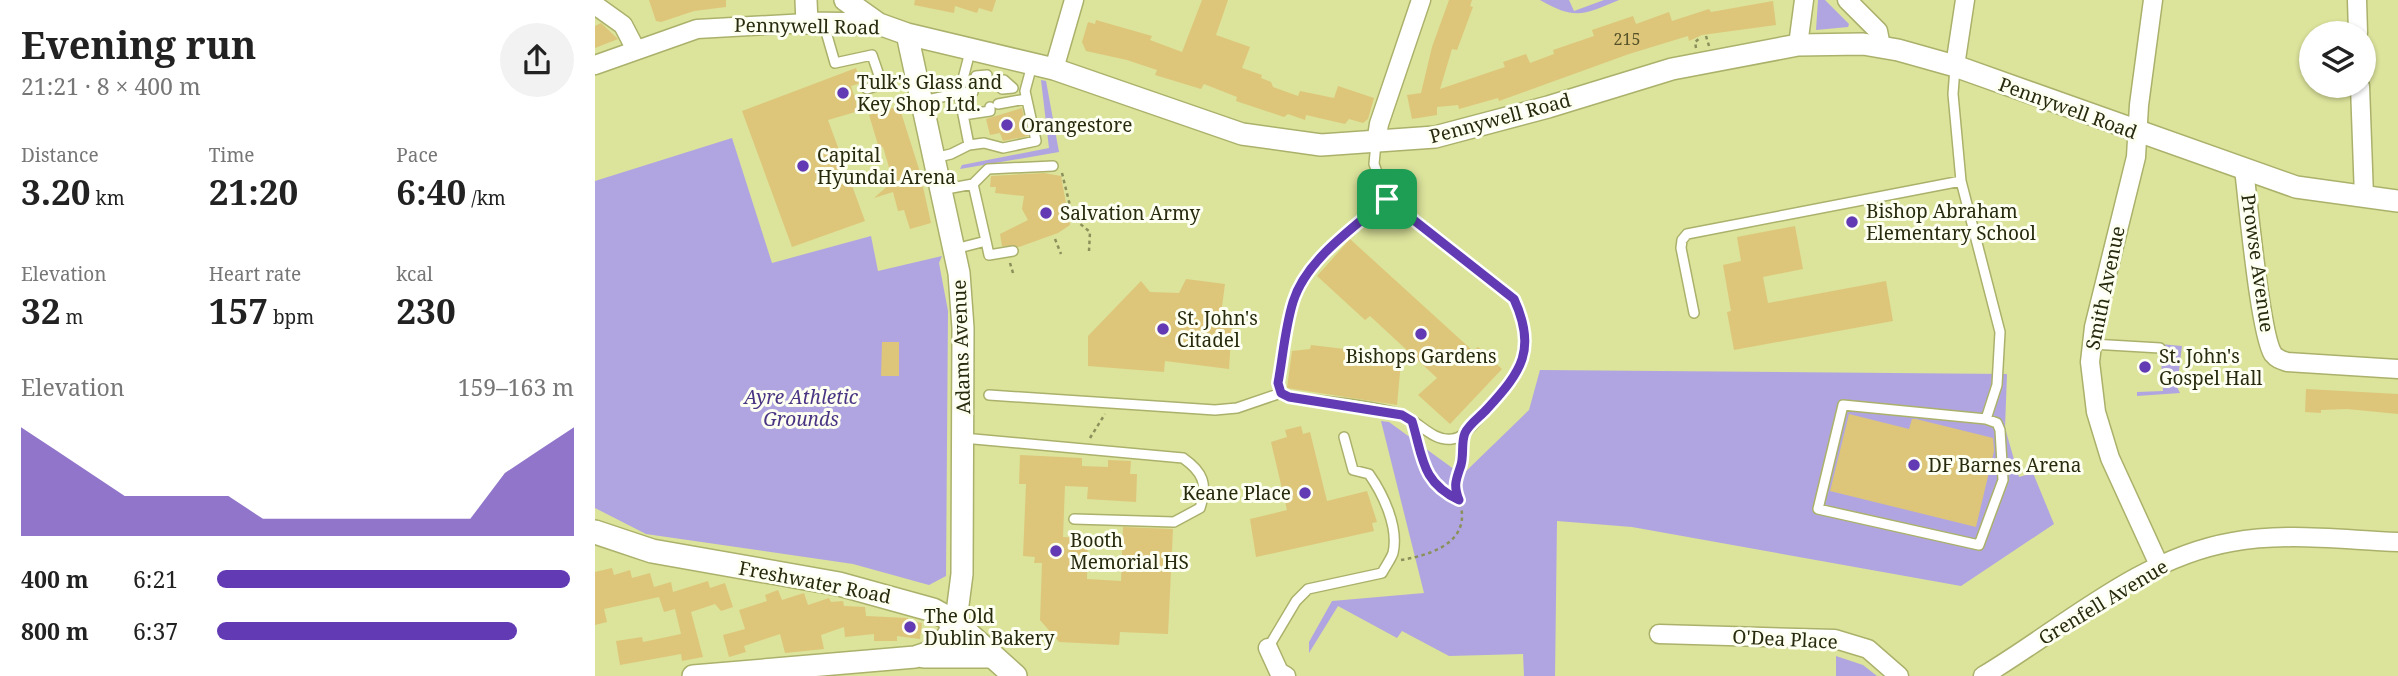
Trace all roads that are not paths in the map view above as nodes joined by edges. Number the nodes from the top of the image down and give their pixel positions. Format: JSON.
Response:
{"nodes":[{"id":1,"x":806,"y":0,"type":"edge"},
{"id":2,"x":847,"y":0,"type":"edge"},
{"id":3,"x":1074,"y":0,"type":"edge"},
{"id":4,"x":1421,"y":0,"type":"edge"},
{"id":5,"x":1804,"y":0,"type":"edge"},
{"id":6,"x":1847,"y":0,"type":"edge"},
{"id":7,"x":1965,"y":0,"type":"edge"},
{"id":8,"x":2153,"y":0,"type":"edge"},
{"id":9,"x":2357,"y":0,"type":"edge"},
{"id":10,"x":595,"y":5,"type":"edge"},
{"id":11,"x":2358,"y":21,"type":"edge"},
{"id":12,"x":815,"y":24,"type":"junction"},
{"id":13,"x":879,"y":24,"type":"junction"},
{"id":14,"x":907,"y":34,"type":"junction"},
{"id":15,"x":1798,"y":45,"type":"junction"},
{"id":16,"x":1881,"y":46,"type":"junction"},
{"id":17,"x":971,"y":47,"type":"junction"},
{"id":18,"x":635,"y":48,"type":"junction"},
{"id":19,"x":1033,"y":64,"type":"junction"},
{"id":20,"x":595,"y":65,"type":"edge"},
{"id":21,"x":1955,"y":66,"type":"junction"},
{"id":22,"x":1054,"y":69,"type":"junction"},
{"id":23,"x":964,"y":73,"type":"junction"},
{"id":24,"x":986,"y":79,"type":"dead end"},
{"id":25,"x":1003,"y":85,"type":"dead end"},
{"id":26,"x":867,"y":89,"type":"dead end"},
{"id":27,"x":960,"y":94,"type":"junction"},
{"id":28,"x":1026,"y":95,"type":"junction"},
{"id":29,"x":972,"y":97,"type":"dead end"},
{"id":30,"x":2361,"y":98,"type":"edge"},
{"id":31,"x":920,"y":102,"type":"junction"},
{"id":32,"x":963,"y":115,"type":"junction"},
{"id":33,"x":2138,"y":133,"type":"junction"},
{"id":34,"x":1376,"y":143,"type":"junction"},
{"id":35,"x":969,"y":145,"type":"junction"},
{"id":36,"x":934,"y":158,"type":"junction"},
{"id":37,"x":1053,"y":166,"type":"road end"},
{"id":38,"x":2245,"y":169,"type":"junction"},
{"id":39,"x":1961,"y":181,"type":"junction"},
{"id":40,"x":973,"y":184,"type":"junction"},
{"id":41,"x":941,"y":190,"type":"junction"},
{"id":42,"x":2364,"y":197,"type":"junction"},
{"id":43,"x":1387,"y":199,"type":"junction"},
{"id":44,"x":2398,"y":201,"type":"edge"},
{"id":45,"x":986,"y":241,"type":"junction"},
{"id":46,"x":955,"y":249,"type":"junction"},
{"id":47,"x":1011,"y":254,"type":"road end"},
{"id":48,"x":1693,"y":313,"type":"dead end"},
{"id":49,"x":2091,"y":344,"type":"junction"},
{"id":50,"x":2160,"y":348,"type":"dead end"},
{"id":51,"x":2398,"y":369,"type":"edge"},
{"id":52,"x":1281,"y":393,"type":"junction"},
{"id":53,"x":989,"y":395,"type":"dead end"},
{"id":54,"x":1986,"y":419,"type":"junction"},
{"id":55,"x":1344,"y":437,"type":"dead end"},
{"id":56,"x":963,"y":438,"type":"junction"},
{"id":57,"x":1074,"y":519,"type":"dead end"},
{"id":58,"x":595,"y":532,"type":"edge"},
{"id":59,"x":2398,"y":541,"type":"edge"},
{"id":60,"x":2159,"y":565,"type":"junction"},
{"id":61,"x":955,"y":622,"type":"junction"},
{"id":62,"x":1659,"y":634,"type":"dead end"},
{"id":63,"x":1268,"y":648,"type":"joint"},
{"id":64,"x":915,"y":657,"type":"junction"},
{"id":65,"x":994,"y":657,"type":"junction"},
{"id":66,"x":693,"y":676,"type":"edge"},
{"id":67,"x":1015,"y":676,"type":"edge"},
{"id":68,"x":1286,"y":676,"type":"edge"},
{"id":69,"x":1899,"y":676,"type":"edge"},
{"id":70,"x":1983,"y":676,"type":"edge"}],
"edges":[{"from":1,"to":12,"type":"street"},
{"from":2,"to":13,"type":"street"},
{"from":3,"to":22,"type":"street"},
{"from":4,"to":34,"type":"street"},
{"from":5,"to":15,"type":"street"},
{"from":6,"to":16,"type":"street"},
{"from":7,"to":21,"type":"street"},
{"from":8,"to":33,"type":"street","name":"Smith Avenue"},
{"from":9,"to":11,"type":"street"},
{"from":10,"to":18,"type":"street"},
{"from":12,"to":13,"type":"street","name":"Pennywell Road"},
{"from":12,"to":18,"type":"street","name":"Pennywell Road"},
{"from":12,"to":26,"type":"lane"},
{"from":13,"to":14,"type":"street","name":"Pennywell Road"},
{"from":14,"to":17,"type":"street","name":"Pennywell Road"},
{"from":14,"to":31,"type":"street","name":"Adams Avenue"},
{"from":15,"to":16,"type":"street","name":"Pennywell Road"},
{"from":15,"to":34,"type":"street","name":"Pennywell Road"},
{"from":16,"to":21,"type":"street","name":"Pennywell Road"},
{"from":17,"to":19,"type":"street","name":"Pennywell Road"},
{"from":17,"to":23,"type":"lane"},
{"from":18,"to":20,"type":"street","name":"Pennywell Road"},
{"from":19,"to":22,"type":"street","name":"Pennywell Road"},
{"from":19,"to":28,"type":"lane"},
{"from":21,"to":33,"type":"street","name":"Pennywell Road"},
{"from":21,"to":39,"type":"lane"},
{"from":22,"to":34,"type":"street","name":"Pennywell Road"},
{"from":23,"to":24,"type":"lane"},
{"from":23,"to":27,"type":"lane"},
{"from":25,"to":28,"type":"lane"},
{"from":27,"to":29,"type":"lane"},
{"from":27,"to":31,"type":"lane"},
{"from":27,"to":32,"type":"lane"},
{"from":28,"to":32,"type":"lane"},
{"from":28,"to":35,"type":"lane"},
{"from":30,"to":42,"type":"street"},
{"from":31,"to":36,"type":"street","name":"Adams Avenue"},
{"from":32,"to":35,"type":"lane"},
{"from":33,"to":38,"type":"street","name":"Pennywell Road"},
{"from":33,"to":49,"type":"street","name":"Smith Avenue"},
{"from":34,"to":43,"type":"lane"},
{"from":35,"to":36,"type":"lane"},
{"from":36,"to":41,"type":"street","name":"Adams Avenue"},
{"from":37,"to":40,"type":"lane"},
{"from":38,"to":42,"type":"street","name":"Pennywell Road"},
{"from":38,"to":51,"type":"street","name":"Prowse Avenue"},
{"from":39,"to":48,"type":"lane"},
{"from":39,"to":54,"type":"lane"},
{"from":40,"to":41,"type":"lane"},
{"from":40,"to":45,"type":"lane"},
{"from":41,"to":46,"type":"street","name":"Adams Avenue"},
{"from":42,"to":44,"type":"street","name":"Pennywell Road"},
{"from":43,"to":52,"type":"lane"},
{"from":43,"to":52,"type":"lane"},
{"from":45,"to":46,"type":"lane"},
{"from":45,"to":47,"type":"lane"},
{"from":46,"to":56,"type":"street","name":"Adams Avenue"},
{"from":49,"to":50,"type":"lane"},
{"from":49,"to":60,"type":"street","name":"Smith Avenue"},
{"from":52,"to":53,"type":"lane"},
{"from":54,"to":54,"type":"lane"},
{"from":55,"to":63,"type":"lane"},
{"from":56,"to":57,"type":"lane"},
{"from":56,"to":61,"type":"street","name":"Adams Avenue"},
{"from":58,"to":61,"type":"main road","name":"Freshwater Road"},
{"from":59,"to":60,"type":"street","name":"Grenfell Avenue"},
{"from":60,"to":70,"type":"street","name":"Grenfell Avenue"},
{"from":61,"to":64,"type":"street"},
{"from":61,"to":65,"type":"main road","name":"Freshwater Road"},
{"from":62,"to":69,"type":"street","name":"O'Dea Place"},
{"from":63,"to":68,"type":"street"},
{"from":64,"to":65,"type":"street"},
{"from":64,"to":66,"type":"street"},
{"from":65,"to":67,"type":"main road","name":"Freshwater Road"}]}
